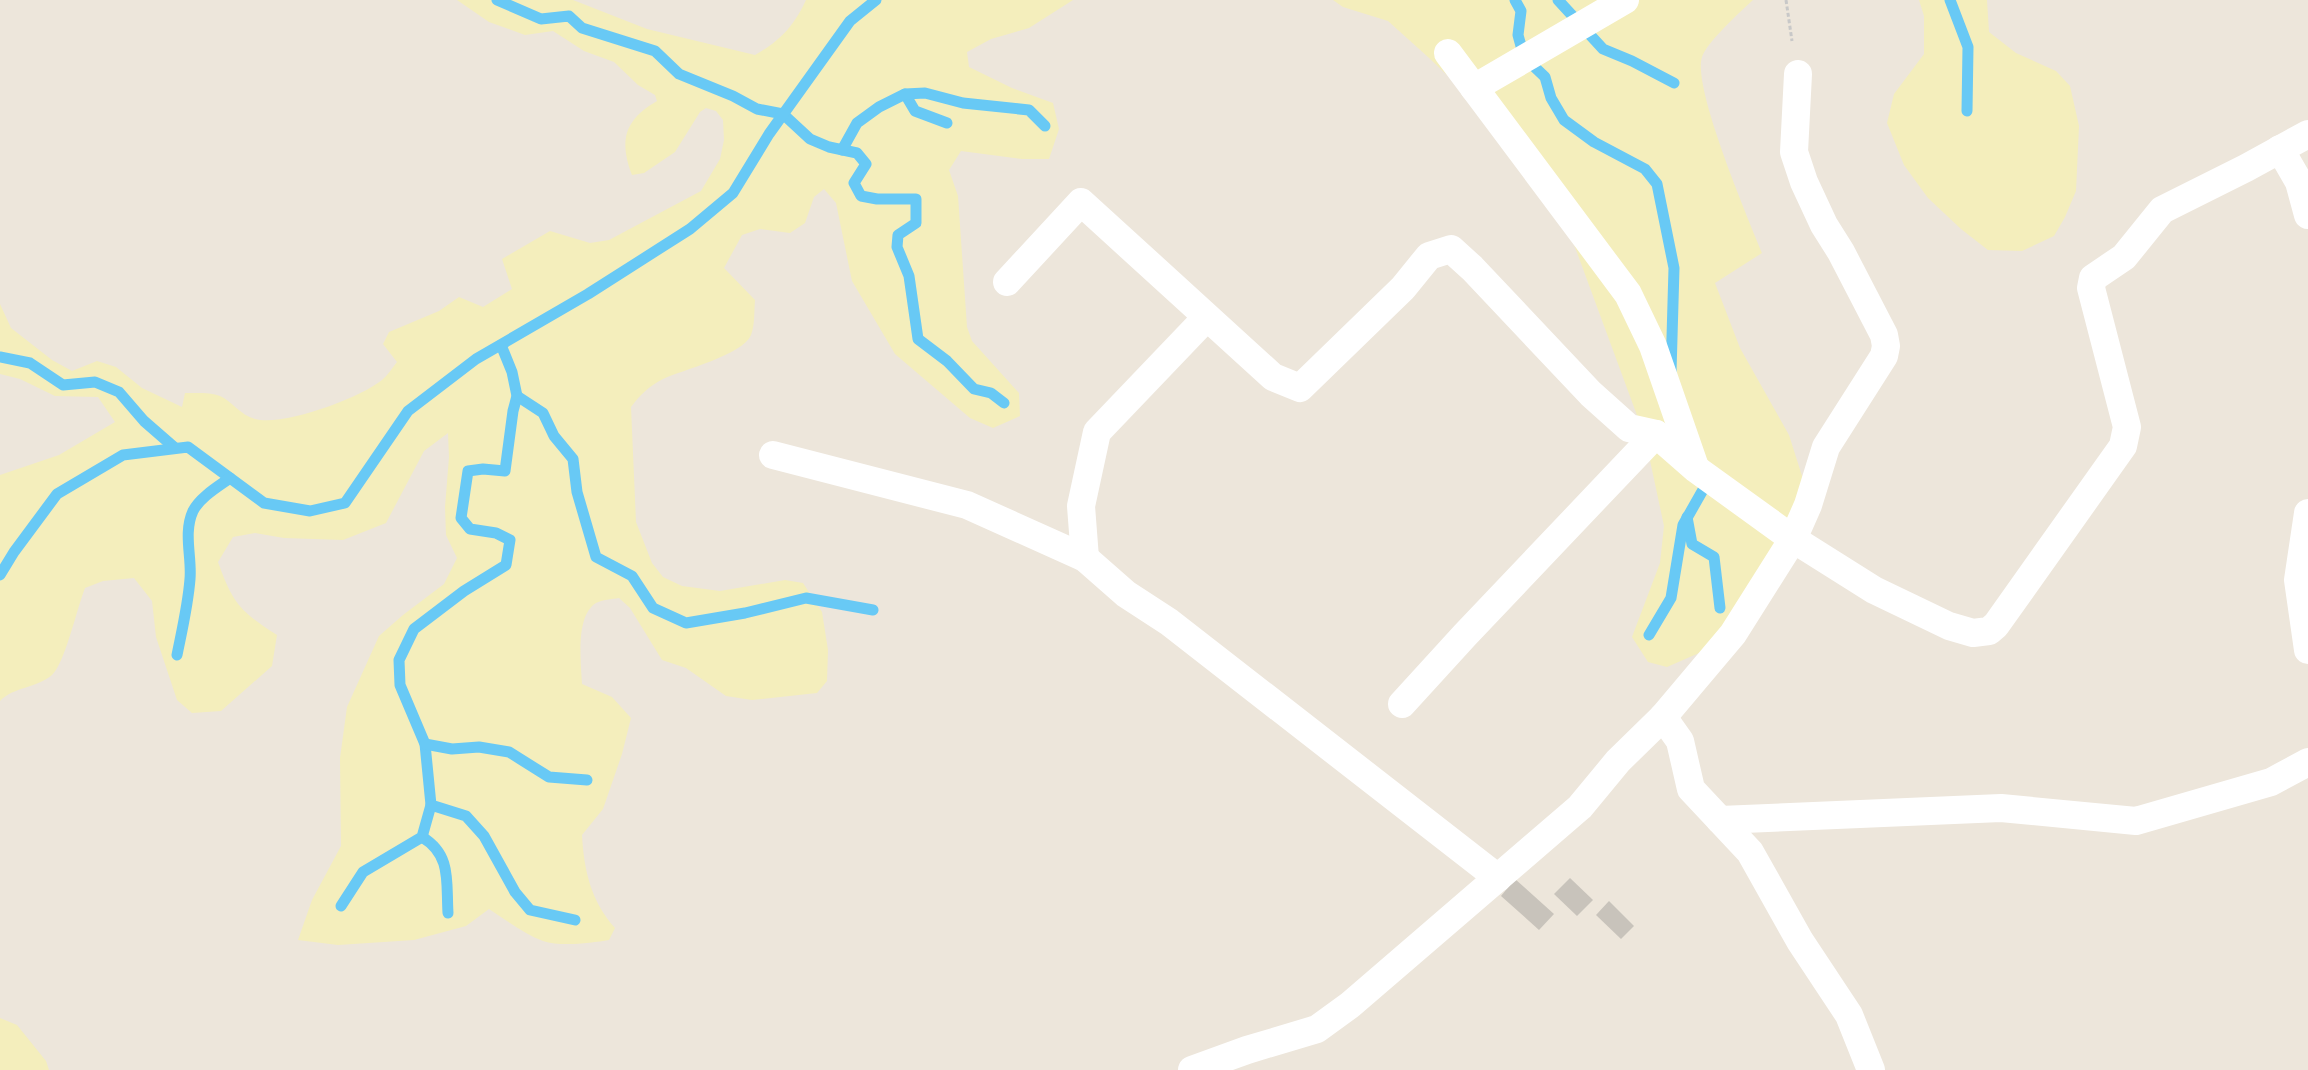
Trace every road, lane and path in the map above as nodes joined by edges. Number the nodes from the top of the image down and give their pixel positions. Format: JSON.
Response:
{"nodes":[{"id":1,"x":1625,"y":0,"type":"edge"},
{"id":2,"x":1786,"y":0,"type":"edge"},
{"id":3,"x":1448,"y":53,"type":"dead end"},
{"id":4,"x":1798,"y":74,"type":"joint"},
{"id":5,"x":1474,"y":88,"type":"junction"},
{"id":6,"x":2308,"y":134,"type":"edge"},
{"id":7,"x":2280,"y":149,"type":"junction"},
{"id":8,"x":2308,"y":215,"type":"edge"},
{"id":9,"x":1006,"y":282,"type":"dead end"},
{"id":10,"x":1206,"y":318,"type":"junction"},
{"id":11,"x":1656,"y":434,"type":"junction"},
{"id":12,"x":772,"y":454,"type":"dead end"},
{"id":13,"x":1696,"y":468,"type":"junction"},
{"id":14,"x":2308,"y":513,"type":"edge"},
{"id":15,"x":1793,"y":539,"type":"junction"},
{"id":16,"x":1085,"y":558,"type":"junction"},
{"id":17,"x":2308,"y":650,"type":"edge"},
{"id":18,"x":1402,"y":704,"type":"dead end"},
{"id":19,"x":1663,"y":717,"type":"junction"},
{"id":20,"x":2308,"y":762,"type":"edge"},
{"id":21,"x":1720,"y":820,"type":"junction"},
{"id":22,"x":1498,"y":878,"type":"junction"},
{"id":23,"x":1192,"y":1070,"type":"edge"},
{"id":24,"x":1871,"y":1070,"type":"edge"}],
"edges":[{"from":1,"to":5,"type":"street"},
{"from":2,"to":4,"type":"path"},
{"from":3,"to":5,"type":"street"},
{"from":4,"to":15,"type":"street"},
{"from":5,"to":13,"type":"street"},
{"from":6,"to":7,"type":"street"},
{"from":7,"to":8,"type":"street"},
{"from":7,"to":15,"type":"street"},
{"from":9,"to":10,"type":"street"},
{"from":10,"to":11,"type":"street"},
{"from":10,"to":16,"type":"street"},
{"from":11,"to":13,"type":"street"},
{"from":11,"to":18,"type":"street"},
{"from":12,"to":16,"type":"street"},
{"from":13,"to":15,"type":"street"},
{"from":14,"to":17,"type":"street"},
{"from":15,"to":19,"type":"street"},
{"from":16,"to":22,"type":"street"},
{"from":19,"to":21,"type":"street"},
{"from":19,"to":22,"type":"street"},
{"from":20,"to":21,"type":"street"},
{"from":21,"to":24,"type":"street"},
{"from":22,"to":23,"type":"street"}]}
